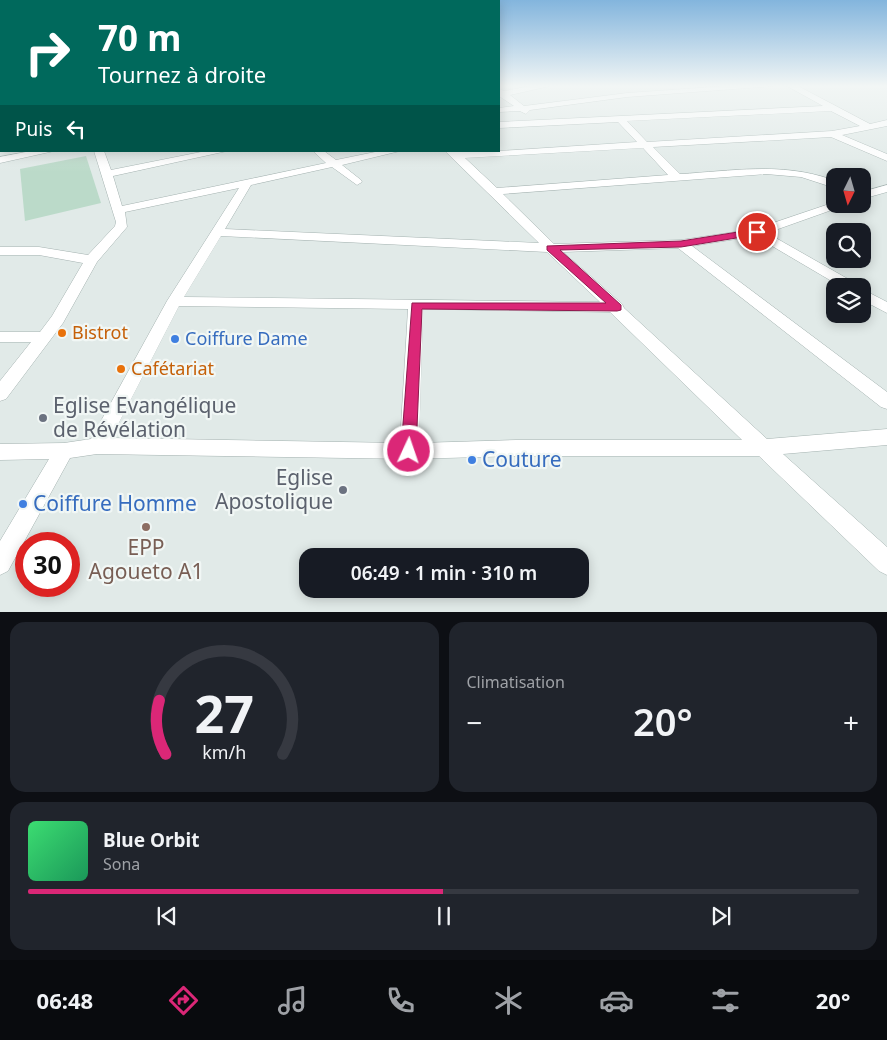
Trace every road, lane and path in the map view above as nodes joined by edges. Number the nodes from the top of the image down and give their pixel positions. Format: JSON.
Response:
{"nodes":[{"id":1,"x":531,"y":115,"type":"edge"},
{"id":2,"x":692,"y":115,"type":"edge"},
{"id":3,"x":845,"y":115,"type":"edge"},
{"id":4,"x":619,"y":118,"type":"junction"},
{"id":5,"x":887,"y":123,"type":"edge"},
{"id":6,"x":544,"y":124,"type":"junction"},
{"id":7,"x":500,"y":125,"type":"edge"},
{"id":8,"x":870,"y":127,"type":"junction"},
{"id":9,"x":832,"y":134,"type":"junction"},
{"id":10,"x":644,"y":145,"type":"junction"},
{"id":11,"x":44,"y":152,"type":"edge"},
{"id":12,"x":99,"y":152,"type":"edge"},
{"id":13,"x":217,"y":152,"type":"edge"},
{"id":14,"x":319,"y":152,"type":"edge"},
{"id":15,"x":390,"y":152,"type":"edge"},
{"id":16,"x":495,"y":152,"type":"edge"},
{"id":17,"x":500,"y":152,"type":"edge"},
{"id":18,"x":453,"y":154,"type":"edge"},
{"id":19,"x":887,"y":158,"type":"edge"},
{"id":20,"x":0,"y":160,"type":"edge"},
{"id":21,"x":335,"y":164,"type":"junction"},
{"id":22,"x":108,"y":174,"type":"junction"},
{"id":23,"x":677,"y":178,"type":"junction"},
{"id":24,"x":357,"y":182,"type":"dead end"},
{"id":25,"x":826,"y":182,"type":"edge"},
{"id":26,"x":247,"y":183,"type":"junction"},
{"id":27,"x":887,"y":188,"type":"edge"},
{"id":28,"x":492,"y":192,"type":"junction"},
{"id":29,"x":871,"y":193,"type":"edge"},
{"id":30,"x":826,"y":208,"type":"edge"},
{"id":31,"x":118,"y":210,"type":"junction"},
{"id":32,"x":216,"y":232,"type":"junction"},
{"id":33,"x":757,"y":232,"type":"junction"},
{"id":34,"x":681,"y":244,"type":"junction"},
{"id":35,"x":551,"y":248,"type":"junction"},
{"id":36,"x":0,"y":252,"type":"edge"},
{"id":37,"x":91,"y":260,"type":"junction"},
{"id":38,"x":836,"y":278,"type":"edge"},
{"id":39,"x":871,"y":298,"type":"edge"},
{"id":40,"x":174,"y":301,"type":"junction"},
{"id":41,"x":416,"y":305,"type":"junction"},
{"id":42,"x":617,"y":307,"type":"junction"},
{"id":43,"x":887,"y":308,"type":"edge"},
{"id":44,"x":0,"y":337,"type":"edge"},
{"id":45,"x":44,"y":337,"type":"junction"},
{"id":46,"x":0,"y":394,"type":"edge"},
{"id":47,"x":887,"y":402,"type":"edge"},
{"id":48,"x":887,"y":438,"type":"edge"},
{"id":49,"x":97,"y":446,"type":"junction"},
{"id":50,"x":761,"y":448,"type":"junction"},
{"id":51,"x":64,"y":451,"type":"junction"},
{"id":52,"x":409,"y":451,"type":"junction"},
{"id":53,"x":0,"y":452,"type":"edge"},
{"id":54,"x":0,"y":563,"type":"edge"},
{"id":55,"x":887,"y":563,"type":"edge"}],
"edges":[{"from":1,"to":6,"type":"street"},
{"from":2,"to":4,"type":"street"},
{"from":3,"to":8,"type":"street"},
{"from":4,"to":6,"type":"street"},
{"from":4,"to":10,"type":"street"},
{"from":5,"to":8,"type":"street"},
{"from":6,"to":7,"type":"street"},
{"from":8,"to":9,"type":"street"},
{"from":9,"to":10,"type":"street"},
{"from":9,"to":19,"type":"street"},
{"from":10,"to":17,"type":"street"},
{"from":10,"to":23,"type":"street"},
{"from":11,"to":20,"type":"street"},
{"from":12,"to":22,"type":"street"},
{"from":13,"to":22,"type":"street"},
{"from":14,"to":21,"type":"street"},
{"from":15,"to":21,"type":"street"},
{"from":16,"to":18,"type":"street"},
{"from":18,"to":28,"type":"street"},
{"from":21,"to":24,"type":"street"},
{"from":21,"to":26,"type":"street"},
{"from":22,"to":31,"type":"street"},
{"from":23,"to":25,"type":"street"},
{"from":23,"to":28,"type":"street"},
{"from":26,"to":31,"type":"street"},
{"from":26,"to":32,"type":"street"},
{"from":27,"to":29,"type":"street"},
{"from":28,"to":35,"type":"street"},
{"from":30,"to":33,"type":"street"},
{"from":31,"to":37,"type":"street"},
{"from":32,"to":35,"type":"street"},
{"from":32,"to":40,"type":"street"},
{"from":33,"to":34,"type":"street"},
{"from":33,"to":38,"type":"street"},
{"from":34,"to":35,"type":"street"},
{"from":34,"to":47,"type":"street"},
{"from":35,"to":42,"type":"street"},
{"from":36,"to":37,"type":"street"},
{"from":37,"to":45,"type":"street"},
{"from":39,"to":43,"type":"street"},
{"from":40,"to":41,"type":"street"},
{"from":40,"to":49,"type":"street"},
{"from":41,"to":42,"type":"street"},
{"from":41,"to":52,"type":"street"},
{"from":42,"to":50,"type":"street"},
{"from":44,"to":45,"type":"street"},
{"from":45,"to":46,"type":"street"},
{"from":48,"to":50,"type":"street"},
{"from":49,"to":51,"type":"street"},
{"from":49,"to":52,"type":"street"},
{"from":50,"to":52,"type":"street"},
{"from":50,"to":55,"type":"street"},
{"from":51,"to":53,"type":"street"},
{"from":51,"to":54,"type":"street"}]}
